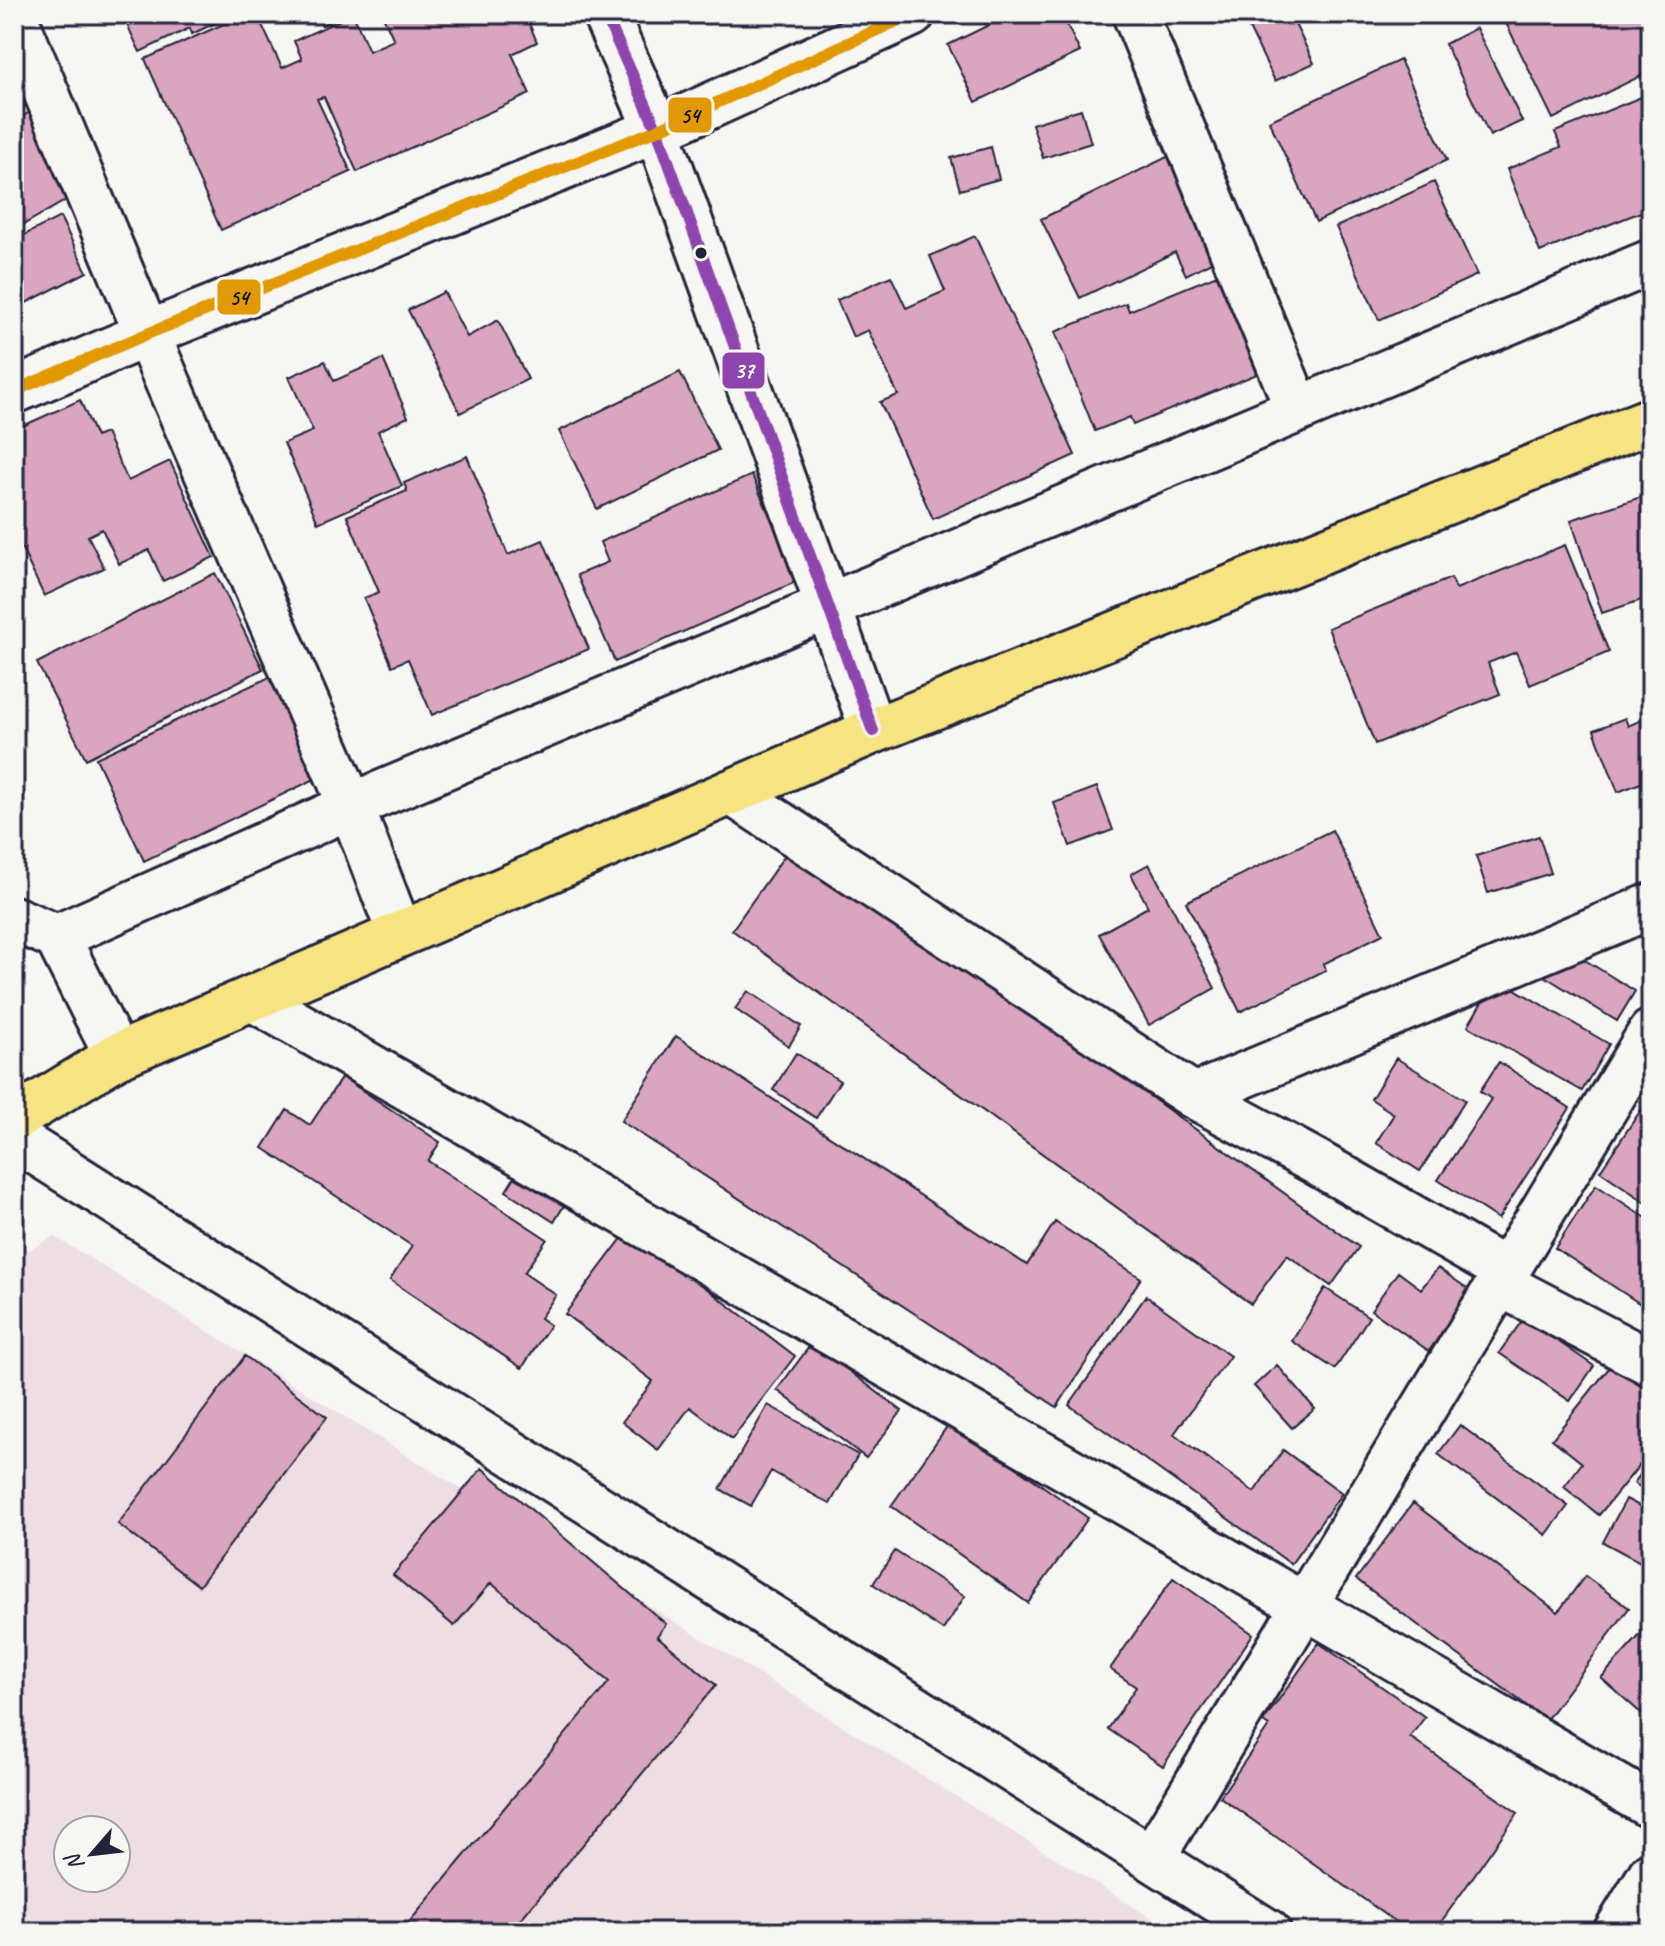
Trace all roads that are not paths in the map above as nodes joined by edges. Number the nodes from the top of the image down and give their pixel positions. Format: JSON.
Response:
{"nodes":[{"id":1,"x":605,"y":14,"type":"edge"},
{"id":2,"x":912,"y":14,"type":"edge"},
{"id":3,"x":1135,"y":14,"type":"edge"},
{"id":4,"x":14,"y":15,"type":"edge"},
{"id":5,"x":657,"y":130,"type":"junction"},
{"id":6,"x":1651,"y":262,"type":"edge"},
{"id":7,"x":147,"y":334,"type":"junction"},
{"id":8,"x":14,"y":391,"type":"edge"},
{"id":9,"x":1298,"y":410,"type":"junction"},
{"id":10,"x":1651,"y":420,"type":"edge"},
{"id":11,"x":827,"y":606,"type":"junction"},
{"id":12,"x":873,"y":731,"type":"junction"},
{"id":13,"x":731,"y":792,"type":"junction"},
{"id":14,"x":351,"y":806,"type":"junction"},
{"id":15,"x":1651,"y":906,"type":"edge"},
{"id":16,"x":14,"y":919,"type":"edge"},
{"id":17,"x":400,"y":934,"type":"junction"},
{"id":18,"x":57,"y":937,"type":"junction"},
{"id":19,"x":252,"y":998,"type":"junction"},
{"id":20,"x":1651,"y":1032,"type":"edge"},
{"id":21,"x":117,"y":1056,"type":"junction"},
{"id":22,"x":1194,"y":1096,"type":"junction"},
{"id":23,"x":14,"y":1119,"type":"edge"},
{"id":24,"x":14,"y":1138,"type":"edge"},
{"id":25,"x":1503,"y":1277,"type":"junction"},
{"id":26,"x":1651,"y":1363,"type":"edge"},
{"id":27,"x":1305,"y":1604,"type":"junction"},
{"id":28,"x":1651,"y":1806,"type":"edge"},
{"id":29,"x":1152,"y":1858,"type":"junction"},
{"id":30,"x":1651,"y":1874,"type":"edge"},
{"id":31,"x":1268,"y":1932,"type":"edge"},
{"id":32,"x":1616,"y":1932,"type":"edge"}],
"edges":[{"from":1,"to":5,"type":"street"},
{"from":2,"to":5,"type":"street"},
{"from":3,"to":9,"type":"street"},
{"from":4,"to":7,"type":"street"},
{"from":5,"to":7,"type":"street"},
{"from":5,"to":11,"type":"street"},
{"from":6,"to":9,"type":"street"},
{"from":7,"to":8,"type":"street"},
{"from":7,"to":14,"type":"street"},
{"from":9,"to":11,"type":"street"},
{"from":10,"to":12,"type":"main road"},
{"from":11,"to":12,"type":"street"},
{"from":11,"to":14,"type":"street"},
{"from":12,"to":13,"type":"main road"},
{"from":13,"to":17,"type":"main road"},
{"from":13,"to":22,"type":"street"},
{"from":14,"to":17,"type":"street"},
{"from":14,"to":18,"type":"street"},
{"from":15,"to":22,"type":"street"},
{"from":16,"to":18,"type":"street"},
{"from":17,"to":19,"type":"main road"},
{"from":18,"to":21,"type":"street"},
{"from":19,"to":21,"type":"main road"},
{"from":19,"to":27,"type":"street"},
{"from":20,"to":25,"type":"street"},
{"from":21,"to":23,"type":"main road"},
{"from":22,"to":25,"type":"street"},
{"from":24,"to":29,"type":"street"},
{"from":25,"to":26,"type":"street"},
{"from":25,"to":27,"type":"street"},
{"from":27,"to":28,"type":"street"},
{"from":27,"to":29,"type":"street"},
{"from":29,"to":31,"type":"street"},
{"from":30,"to":32,"type":"street"}]}
